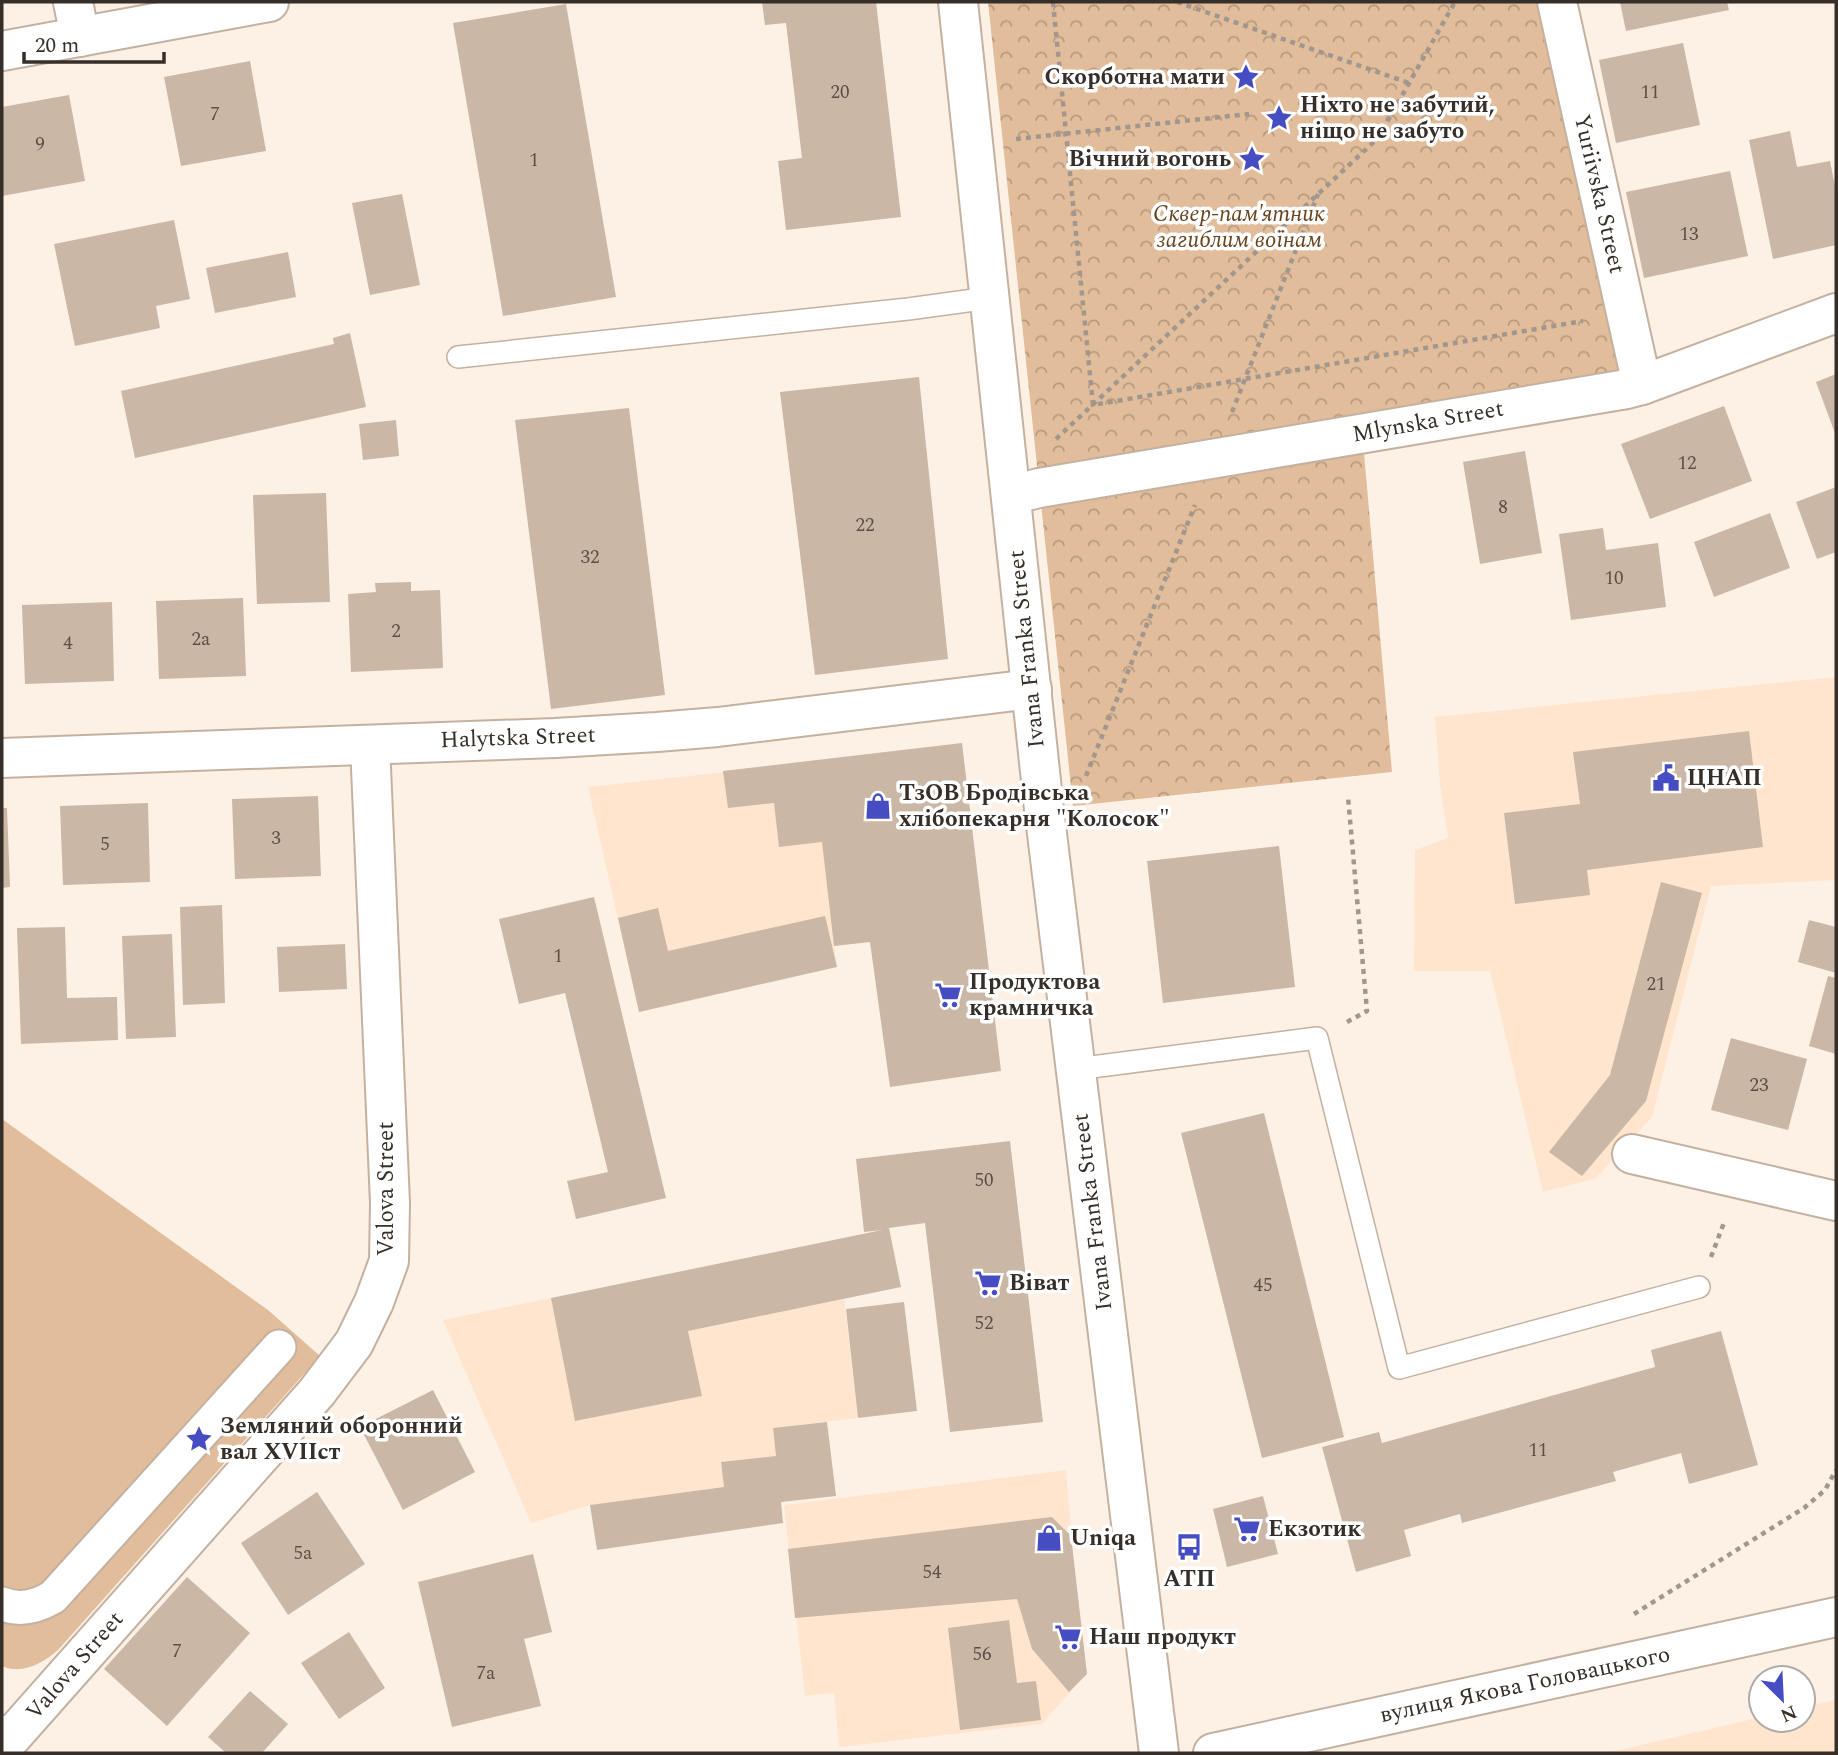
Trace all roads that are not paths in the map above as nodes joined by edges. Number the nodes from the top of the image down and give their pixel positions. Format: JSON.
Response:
{"nodes":[{"id":1,"x":269,"y":2,"type":"edge"},
{"id":2,"x":958,"y":2,"type":"edge"},
{"id":3,"x":1556,"y":2,"type":"edge"},
{"id":4,"x":76,"y":19,"type":"edge"},
{"id":5,"x":2,"y":51,"type":"edge"},
{"id":6,"x":989,"y":298,"type":"junction"},
{"id":7,"x":1836,"y":313,"type":"edge"},
{"id":8,"x":458,"y":357,"type":"dead end"},
{"id":9,"x":1643,"y":385,"type":"junction"},
{"id":10,"x":1009,"y":480,"type":"junction"},
{"id":11,"x":1031,"y":689,"type":"junction"},
{"id":12,"x":370,"y":745,"type":"junction"},
{"id":13,"x":2,"y":758,"type":"edge"},
{"id":14,"x":1076,"y":1069,"type":"junction"},
{"id":15,"x":1632,"y":1154,"type":"dead end"},
{"id":16,"x":1836,"y":1201,"type":"edge"},
{"id":17,"x":1699,"y":1287,"type":"road end"},
{"id":18,"x":279,"y":1347,"type":"dead end"},
{"id":19,"x":2,"y":1604,"type":"edge"},
{"id":20,"x":1836,"y":1617,"type":"edge"},
{"id":21,"x":4,"y":1743,"type":"edge"},
{"id":22,"x":1159,"y":1753,"type":"edge"},
{"id":23,"x":1213,"y":1753,"type":"edge"}],
"edges":[{"from":1,"to":4,"type":"street"},
{"from":2,"to":6,"type":"street","name":"Ivana Franka Street"},
{"from":3,"to":9,"type":"street","name":"Yuriivska Street"},
{"from":4,"to":5,"type":"street"},
{"from":6,"to":8,"type":"lane"},
{"from":6,"to":10,"type":"street","name":"Ivana Franka Street"},
{"from":7,"to":9,"type":"street","name":"Mlynska Street"},
{"from":9,"to":10,"type":"street","name":"Mlynska Street"},
{"from":10,"to":11,"type":"street","name":"Ivana Franka Street"},
{"from":11,"to":12,"type":"street","name":"Halytska Street"},
{"from":11,"to":14,"type":"street","name":"Ivana Franka Street"},
{"from":12,"to":13,"type":"street","name":"Halytska Street"},
{"from":12,"to":21,"type":"street","name":"Valova Street"},
{"from":14,"to":17,"type":"lane"},
{"from":14,"to":22,"type":"street","name":"Ivana Franka Street"},
{"from":15,"to":16,"type":"street"},
{"from":18,"to":19,"type":"street"},
{"from":20,"to":23,"type":"street","name":"вулиця Якова Головацького"}]}
